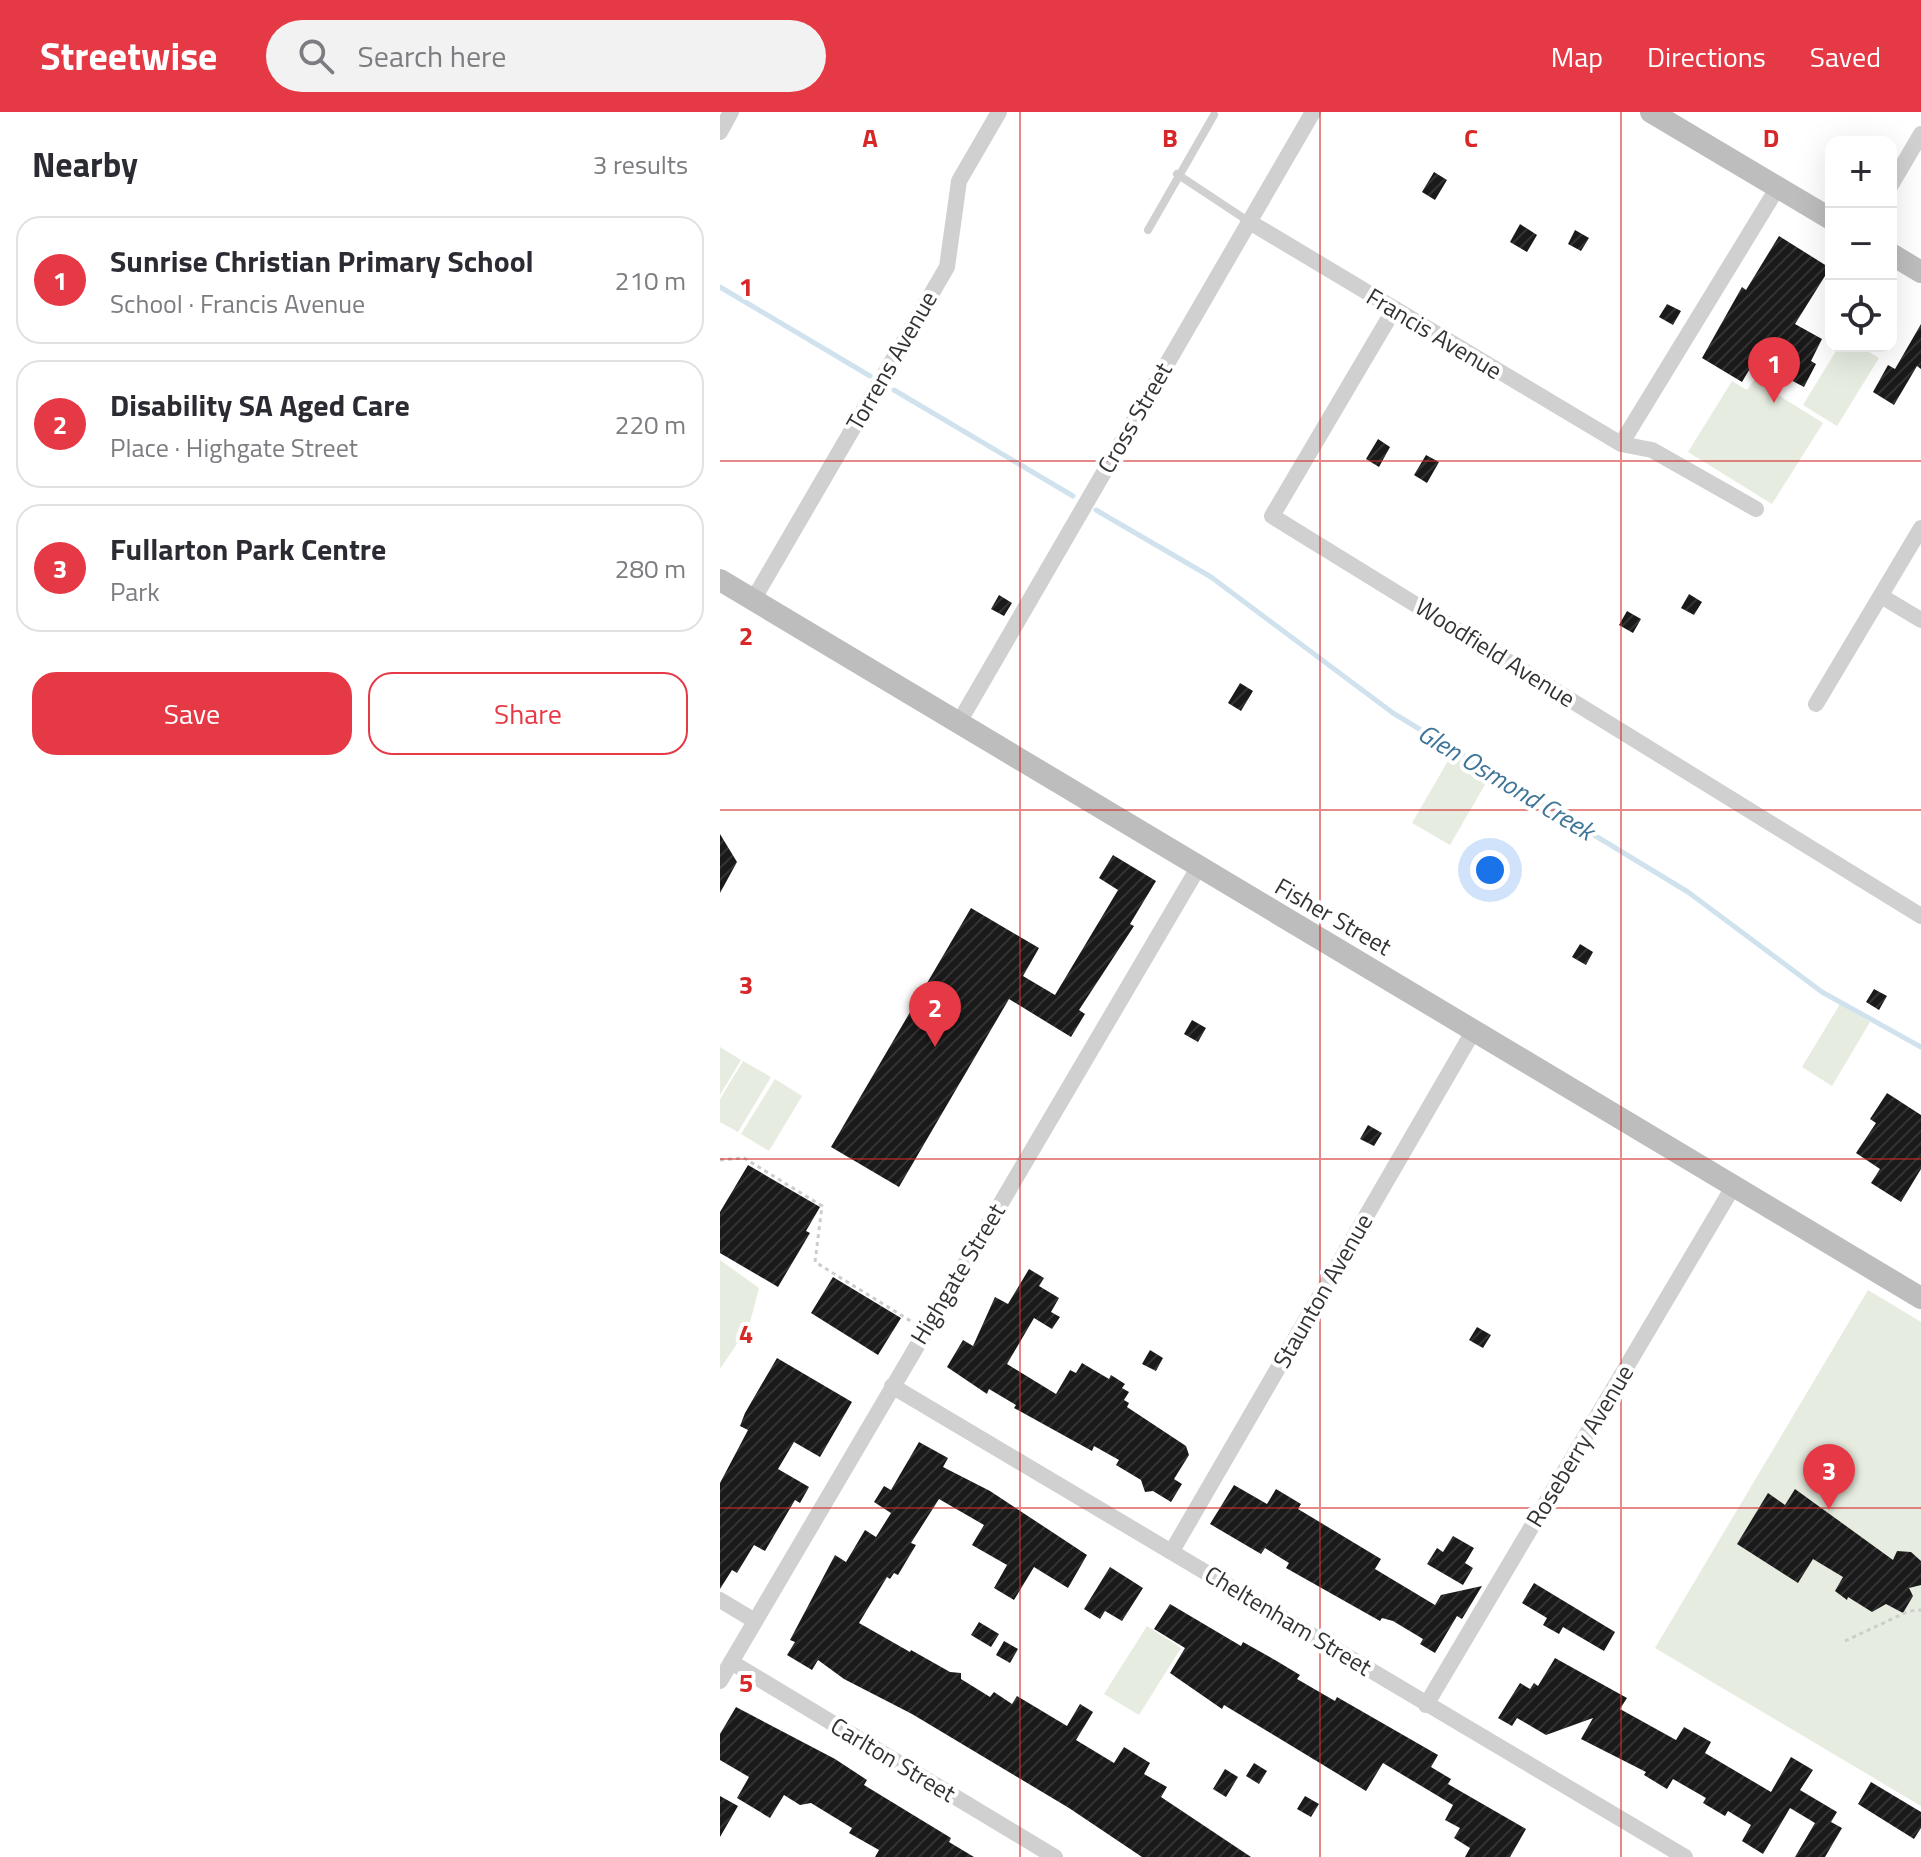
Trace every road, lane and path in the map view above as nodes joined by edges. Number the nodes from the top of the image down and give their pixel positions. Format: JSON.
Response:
{"nodes":[{"id":1,"x":731,"y":112,"type":"edge"},
{"id":2,"x":999,"y":112,"type":"edge"},
{"id":3,"x":1313,"y":112,"type":"edge"},
{"id":4,"x":1651,"y":112,"type":"edge"},
{"id":5,"x":1214,"y":115,"type":"dead end"},
{"id":6,"x":720,"y":132,"type":"edge"},
{"id":7,"x":1921,"y":134,"type":"edge"},
{"id":8,"x":1177,"y":174,"type":"junction"},
{"id":9,"x":1897,"y":175,"type":"edge"},
{"id":10,"x":1778,"y":187,"type":"junction"},
{"id":11,"x":1825,"y":215,"type":"edge"},
{"id":12,"x":1248,"y":221,"type":"junction"},
{"id":13,"x":1148,"y":230,"type":"dead end"},
{"id":14,"x":1897,"y":258,"type":"edge"},
{"id":15,"x":1921,"y":272,"type":"edge"},
{"id":16,"x":1393,"y":311,"type":"junction"},
{"id":17,"x":1621,"y":444,"type":"junction"},
{"id":18,"x":1756,"y":509,"type":"dead end"},
{"id":19,"x":1921,"y":528,"type":"edge"},
{"id":20,"x":720,"y":580,"type":"edge"},
{"id":21,"x":1881,"y":596,"type":"junction"},
{"id":22,"x":753,"y":600,"type":"junction"},
{"id":23,"x":1921,"y":620,"type":"edge"},
{"id":24,"x":1816,"y":704,"type":"dead end"},
{"id":25,"x":958,"y":724,"type":"junction"},
{"id":26,"x":1198,"y":868,"type":"junction"},
{"id":27,"x":1921,"y":916,"type":"edge"},
{"id":28,"x":1474,"y":1030,"type":"junction"},
{"id":29,"x":720,"y":1160,"type":"edge"},
{"id":30,"x":1733,"y":1187,"type":"junction"},
{"id":31,"x":1921,"y":1298,"type":"edge"},
{"id":32,"x":925,"y":1330,"type":"junction"},
{"id":33,"x":892,"y":1386,"type":"junction"},
{"id":34,"x":1172,"y":1551,"type":"junction"},
{"id":35,"x":720,"y":1600,"type":"edge"},
{"id":36,"x":1921,"y":1610,"type":"edge"},
{"id":37,"x":755,"y":1621,"type":"junction"},
{"id":38,"x":1845,"y":1641,"type":"dead end"},
{"id":39,"x":731,"y":1662,"type":"junction"},
{"id":40,"x":720,"y":1681,"type":"edge"},
{"id":41,"x":1426,"y":1705,"type":"junction"},
{"id":42,"x":1055,"y":1857,"type":"edge"},
{"id":43,"x":1685,"y":1857,"type":"edge"}],
"edges":[{"from":1,"to":6,"type":"street"},
{"from":2,"to":22,"type":"street","name":"Torrens Avenue"},
{"from":3,"to":12,"type":"street","name":"Cross Street"},
{"from":4,"to":10,"type":"street"},
{"from":5,"to":8,"type":"lane"},
{"from":7,"to":9,"type":"street"},
{"from":8,"to":12,"type":"lane"},
{"from":8,"to":13,"type":"lane"},
{"from":10,"to":11,"type":"street"},
{"from":10,"to":17,"type":"street"},
{"from":12,"to":16,"type":"street","name":"Francis Avenue"},
{"from":12,"to":25,"type":"street","name":"Cross Street"},
{"from":14,"to":15,"type":"street"},
{"from":16,"to":17,"type":"street","name":"Francis Avenue"},
{"from":16,"to":27,"type":"street","name":"Woodfield Avenue"},
{"from":17,"to":18,"type":"street","name":"Francis Avenue"},
{"from":19,"to":21,"type":"street"},
{"from":20,"to":22,"type":"street","name":"Fisher Street"},
{"from":21,"to":23,"type":"street"},
{"from":21,"to":24,"type":"street"},
{"from":22,"to":25,"type":"street","name":"Fisher Street"},
{"from":25,"to":26,"type":"street","name":"Fisher Street"},
{"from":26,"to":28,"type":"street","name":"Fisher Street"},
{"from":26,"to":32,"type":"street","name":"Highgate Street"},
{"from":28,"to":30,"type":"street","name":"Fisher Street"},
{"from":28,"to":34,"type":"street","name":"Staunton Avenue"},
{"from":29,"to":32,"type":"path"},
{"from":30,"to":31,"type":"street","name":"Fisher Street"},
{"from":30,"to":41,"type":"street","name":"Roseberry Avenue"},
{"from":32,"to":33,"type":"street","name":"Highgate Street"},
{"from":33,"to":34,"type":"street","name":"Cheltenham Street"},
{"from":33,"to":37,"type":"street","name":"Highgate Street"},
{"from":34,"to":41,"type":"street","name":"Cheltenham Street"},
{"from":35,"to":37,"type":"street"},
{"from":36,"to":38,"type":"path"},
{"from":37,"to":39,"type":"street","name":"Highgate Street"},
{"from":39,"to":40,"type":"street","name":"Highgate Street"},
{"from":39,"to":42,"type":"street","name":"Carlton Street"},
{"from":41,"to":43,"type":"street","name":"Cheltenham Street"}]}
